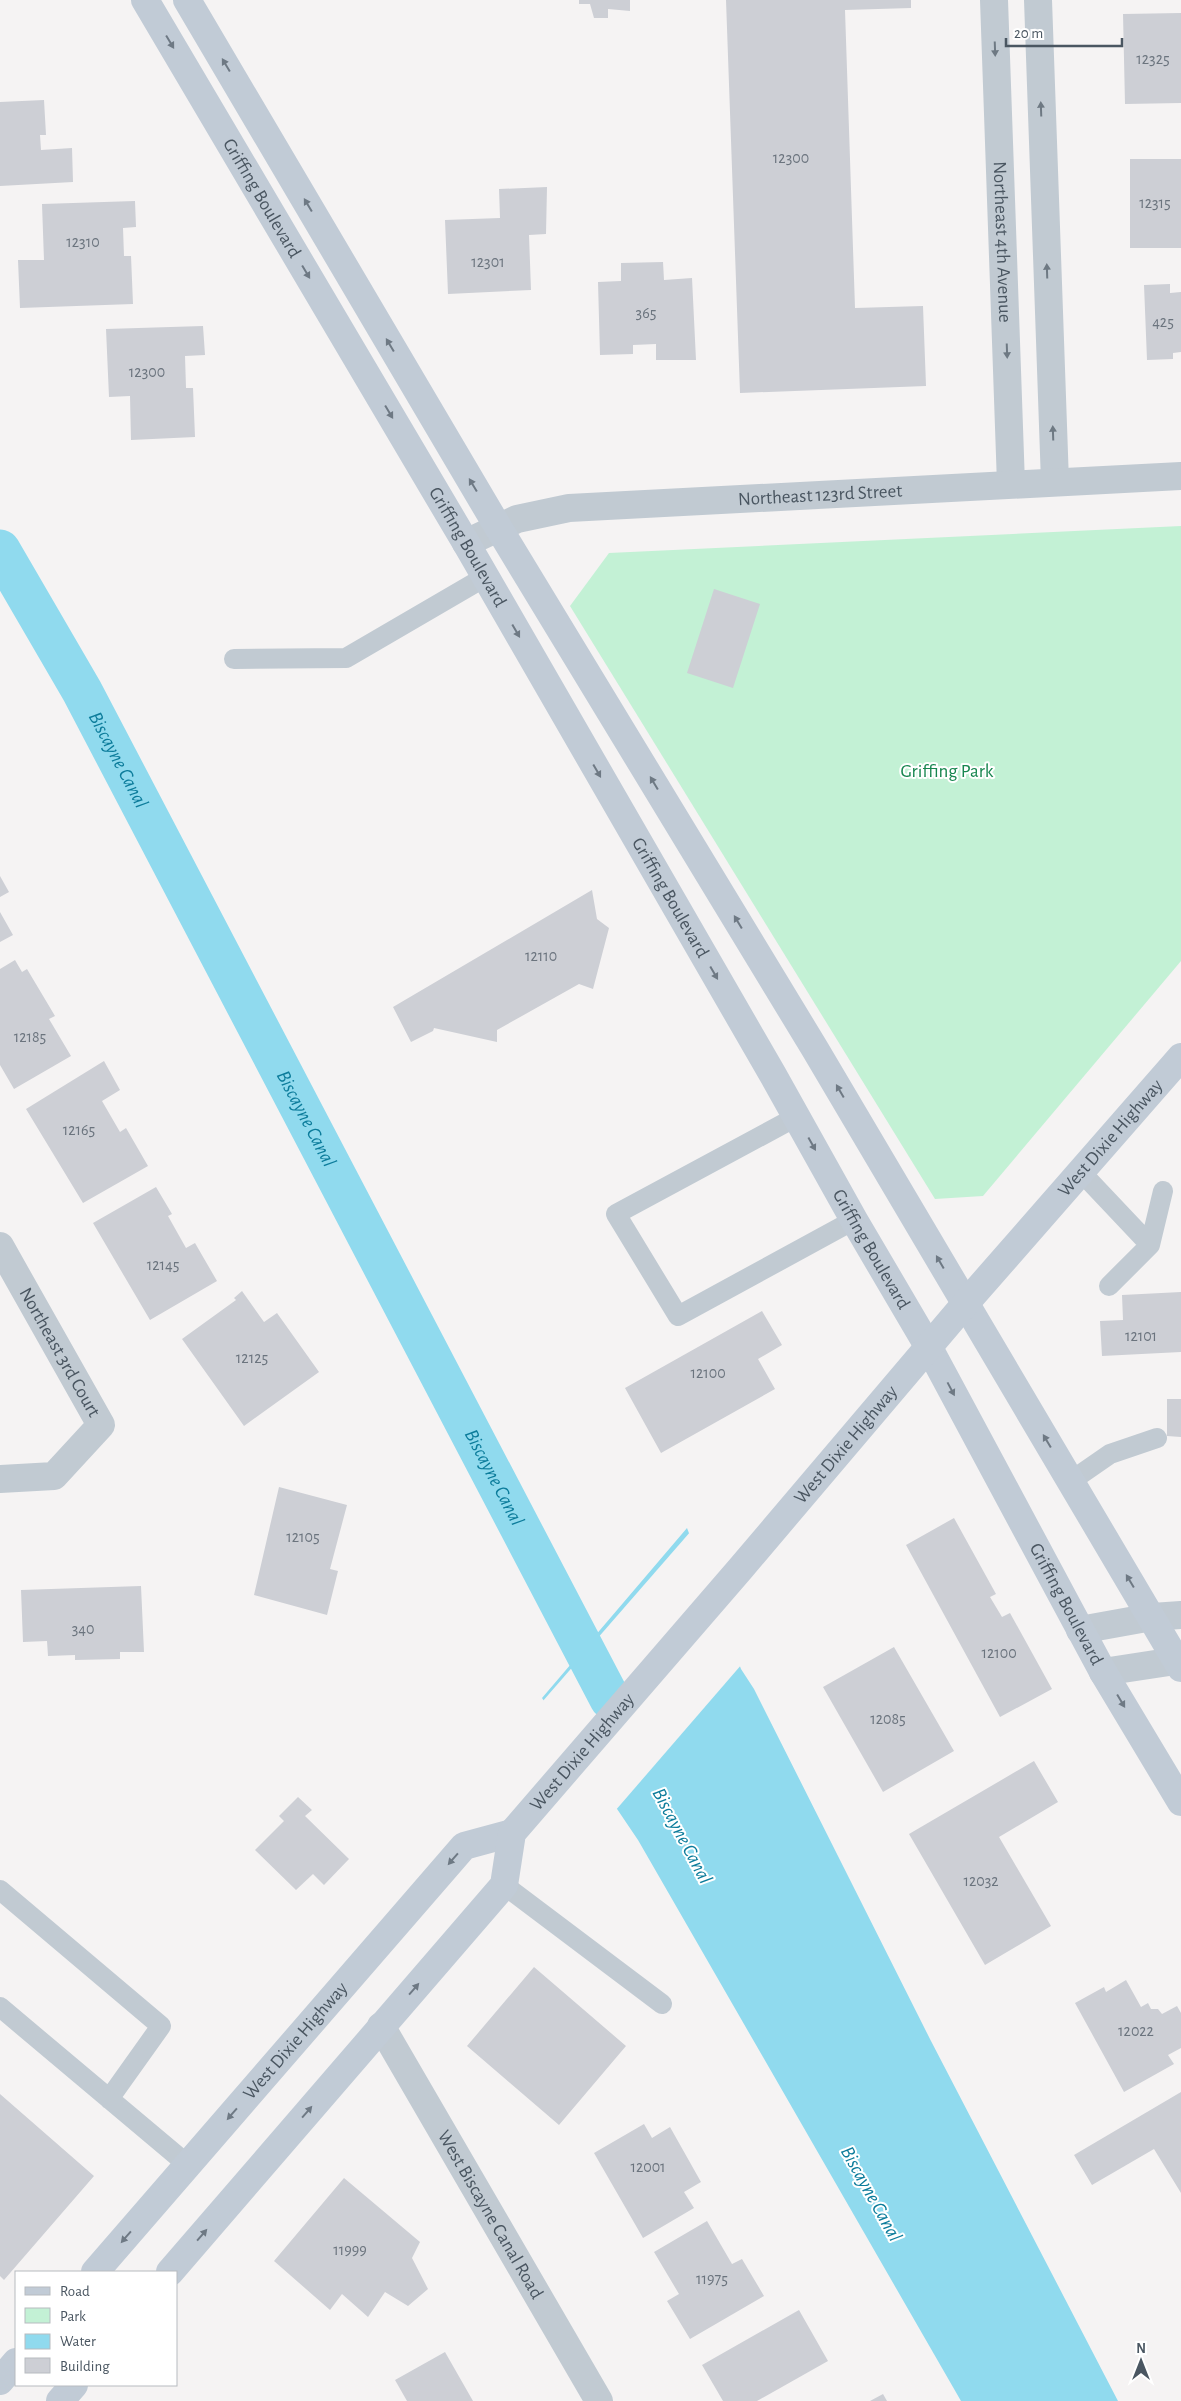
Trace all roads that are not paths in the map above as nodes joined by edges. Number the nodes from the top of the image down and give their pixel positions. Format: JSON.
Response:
{"nodes":[{"id":1,"x":145,"y":0,"type":"edge"},
{"id":2,"x":187,"y":0,"type":"edge"},
{"id":3,"x":994,"y":0,"type":"edge"},
{"id":4,"x":1038,"y":0,"type":"edge"},
{"id":5,"x":1181,"y":476,"type":"edge"},
{"id":6,"x":1055,"y":482,"type":"junction"},
{"id":7,"x":1011,"y":484,"type":"junction"},
{"id":8,"x":498,"y":527,"type":"junction"},
{"id":9,"x":466,"y":543,"type":"junction"},
{"id":10,"x":485,"y":577,"type":"junction"},
{"id":11,"x":234,"y":659,"type":"dead end"},
{"id":12,"x":1180,"y":1060,"type":"edge"},
{"id":13,"x":796,"y":1117,"type":"junction"},
{"id":14,"x":1081,"y":1172,"type":"junction"},
{"id":15,"x":1163,"y":1191,"type":"dead end"},
{"id":16,"x":854,"y":1220,"type":"junction"},
{"id":17,"x":1150,"y":1245,"type":"junction"},
{"id":18,"x":0,"y":1246,"type":"edge"},
{"id":19,"x":1109,"y":1286,"type":"dead end"},
{"id":20,"x":965,"y":1304,"type":"junction"},
{"id":21,"x":928,"y":1346,"type":"junction"},
{"id":22,"x":1157,"y":1438,"type":"dead end"},
{"id":23,"x":0,"y":1479,"type":"edge"},
{"id":24,"x":1071,"y":1481,"type":"junction"},
{"id":25,"x":1181,"y":1615,"type":"edge"},
{"id":26,"x":1152,"y":1617,"type":"junction"},
{"id":27,"x":1080,"y":1630,"type":"junction"},
{"id":28,"x":1180,"y":1663,"type":"edge"},
{"id":29,"x":1103,"y":1672,"type":"junction"},
{"id":30,"x":1181,"y":1802,"type":"edge"},
{"id":31,"x":512,"y":1833,"type":"junction"},
{"id":32,"x":504,"y":1885,"type":"junction"},
{"id":33,"x":0,"y":1890,"type":"edge"},
{"id":34,"x":662,"y":2004,"type":"dead end"},
{"id":35,"x":0,"y":2007,"type":"edge"},
{"id":36,"x":381,"y":2026,"type":"junction"},
{"id":37,"x":109,"y":2099,"type":"junction"},
{"id":38,"x":188,"y":2165,"type":"junction"},
{"id":39,"x":96,"y":2271,"type":"edge"},
{"id":40,"x":171,"y":2271,"type":"edge"},
{"id":41,"x":15,"y":2363,"type":"edge"},
{"id":42,"x":0,"y":2381,"type":"edge"},
{"id":43,"x":73,"y":2386,"type":"edge"},
{"id":44,"x":60,"y":2401,"type":"edge"},
{"id":45,"x":599,"y":2401,"type":"edge"}],
"edges":[{"from":1,"to":9,"type":"street","name":"Griffing Boulevard","one_way":true},
{"from":8,"to":2,"type":"street","name":"Griffing Boulevard","one_way":true},
{"from":3,"to":7,"type":"street","name":"Northeast 4th Avenue","one_way":true},
{"from":6,"to":4,"type":"street","one_way":true},
{"from":5,"to":6,"type":"street","name":"Northeast 123rd Street"},
{"from":6,"to":7,"type":"street","name":"Northeast 123rd Street"},
{"from":7,"to":8,"type":"street","name":"Northeast 123rd Street"},
{"from":8,"to":9,"type":"street","name":"Northeast 123rd Street"},
{"from":20,"to":8,"type":"street","name":"Griffing Boulevard","one_way":true},
{"from":9,"to":10,"type":"street","name":"Griffing Boulevard"},
{"from":10,"to":11,"type":"lane"},
{"from":10,"to":13,"type":"street","name":"Griffing Boulevard","one_way":true},
{"from":12,"to":14,"type":"street","name":"West Dixie Highway"},
{"from":13,"to":16,"type":"street","name":"Griffing Boulevard","one_way":true},
{"from":13,"to":16,"type":"lane"},
{"from":14,"to":17,"type":"lane"},
{"from":14,"to":20,"type":"street","name":"West Dixie Highway"},
{"from":15,"to":17,"type":"lane"},
{"from":16,"to":21,"type":"street","name":"Griffing Boulevard"},
{"from":17,"to":19,"type":"lane"},
{"from":18,"to":23,"type":"street","name":"Northeast 3rd Court"},
{"from":20,"to":21,"type":"street","name":"West Dixie Highway"},
{"from":24,"to":20,"type":"street","name":"Griffing Boulevard","one_way":true},
{"from":21,"to":27,"type":"street","name":"Griffing Boulevard","one_way":true},
{"from":21,"to":31,"type":"street","name":"West Dixie Highway"},
{"from":22,"to":24,"type":"lane"},
{"from":26,"to":24,"type":"street","name":"Griffing Boulevard","one_way":true},
{"from":25,"to":26,"type":"street"},
{"from":26,"to":27,"type":"street"},
{"from":26,"to":28,"type":"street","name":"Griffing Boulevard"},
{"from":27,"to":29,"type":"street","name":"Griffing Boulevard"},
{"from":28,"to":29,"type":"street"},
{"from":29,"to":30,"type":"street","name":"Griffing Boulevard","one_way":true},
{"from":31,"to":32,"type":"street"},
{"from":31,"to":38,"type":"street","name":"West Dixie Highway","one_way":true},
{"from":32,"to":34,"type":"lane"},
{"from":36,"to":32,"type":"street","one_way":true},
{"from":33,"to":37,"type":"lane"},
{"from":35,"to":37,"type":"lane"},
{"from":40,"to":36,"type":"street","one_way":true},
{"from":36,"to":45,"type":"street","name":"West Biscayne Canal Road"},
{"from":37,"to":38,"type":"lane"},
{"from":38,"to":39,"type":"street","name":"West Dixie Highway","one_way":true},
{"from":41,"to":42,"type":"street"},
{"from":43,"to":44,"type":"street"}]}
